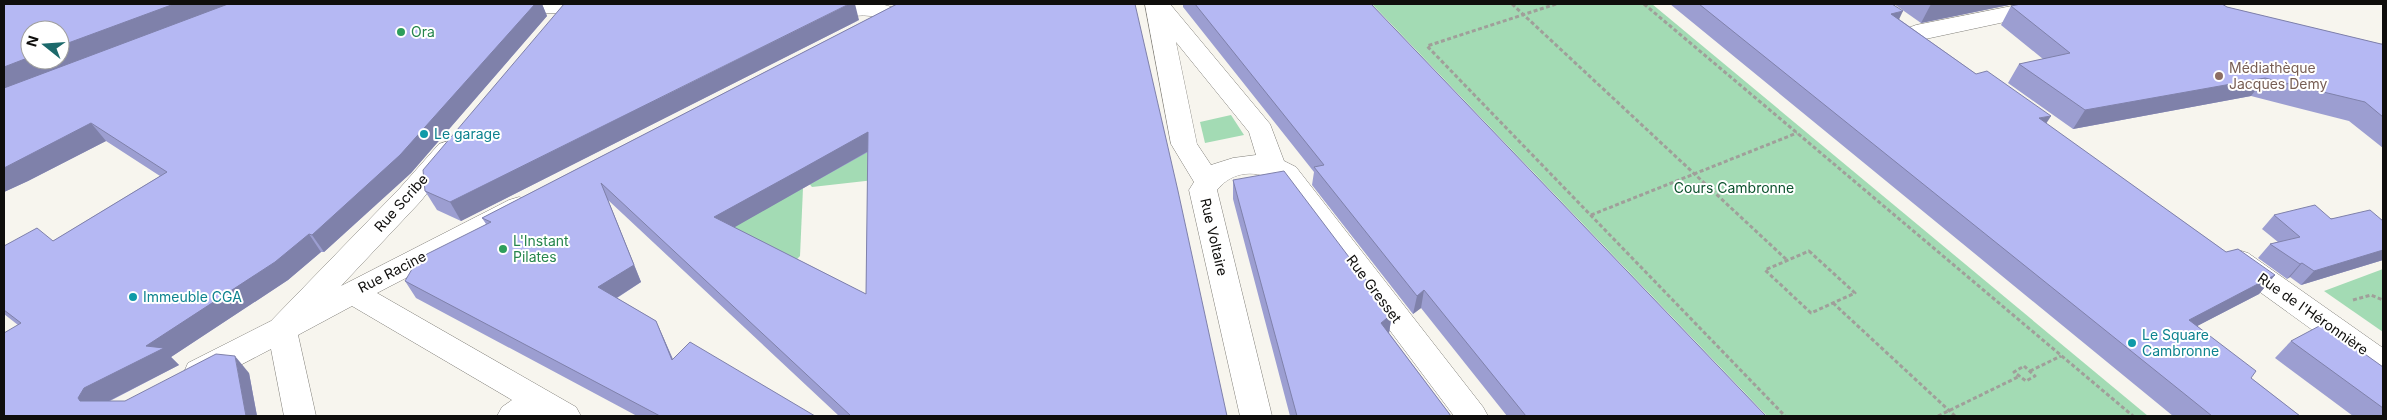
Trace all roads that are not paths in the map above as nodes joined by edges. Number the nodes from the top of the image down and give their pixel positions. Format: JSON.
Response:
{"nodes":[{"id":1,"x":438,"y":4,"type":"edge"},
{"id":2,"x":1158,"y":4,"type":"edge"},
{"id":3,"x":2056,"y":4,"type":"edge"},
{"id":4,"x":570,"y":5,"type":"edge"},
{"id":5,"x":618,"y":8,"type":"edge"},
{"id":6,"x":901,"y":10,"type":"edge"},
{"id":7,"x":797,"y":12,"type":"edge"},
{"id":8,"x":544,"y":34,"type":"edge"},
{"id":9,"x":846,"y":38,"type":"edge"},
{"id":10,"x":1940,"y":50,"type":"edge"},
{"id":11,"x":461,"y":134,"type":"edge"},
{"id":12,"x":1273,"y":167,"type":"junction"},
{"id":13,"x":1207,"y":181,"type":"junction"},
{"id":14,"x":540,"y":196,"type":"edge"},
{"id":15,"x":2220,"y":248,"type":"edge"},
{"id":16,"x":353,"y":293,"type":"junction"},
{"id":17,"x":282,"y":329,"type":"junction"},
{"id":18,"x":2383,"y":364,"type":"edge"},
{"id":19,"x":174,"y":385,"type":"edge"},
{"id":20,"x":525,"y":408,"type":"edge"},
{"id":21,"x":300,"y":416,"type":"edge"},
{"id":22,"x":565,"y":416,"type":"edge"},
{"id":23,"x":1256,"y":416,"type":"edge"},
{"id":24,"x":1472,"y":416,"type":"edge"}],
"edges":[{"from":1,"to":4,"type":"street"},
{"from":2,"to":12,"type":"street"},
{"from":2,"to":13,"type":"street","name":"Rue Voltaire"},
{"from":3,"to":10,"type":"street"},
{"from":4,"to":5,"type":"street"},
{"from":4,"to":8,"type":"street"},
{"from":6,"to":7,"type":"street"},
{"from":6,"to":9,"type":"street"},
{"from":11,"to":17,"type":"street","name":"Rue Scribe"},
{"from":12,"to":13,"type":"street"},
{"from":12,"to":24,"type":"street","name":"Rue Gresset"},
{"from":13,"to":23,"type":"street","name":"Rue Voltaire"},
{"from":14,"to":16,"type":"street","name":"Rue Racine"},
{"from":15,"to":18,"type":"street","name":"Rue de l'Héronnière"},
{"from":16,"to":17,"type":"street","name":"Rue Racine"},
{"from":16,"to":20,"type":"street"},
{"from":17,"to":19,"type":"street","name":"Rue Racine"},
{"from":17,"to":21,"type":"street"},
{"from":20,"to":22,"type":"street"}]}
